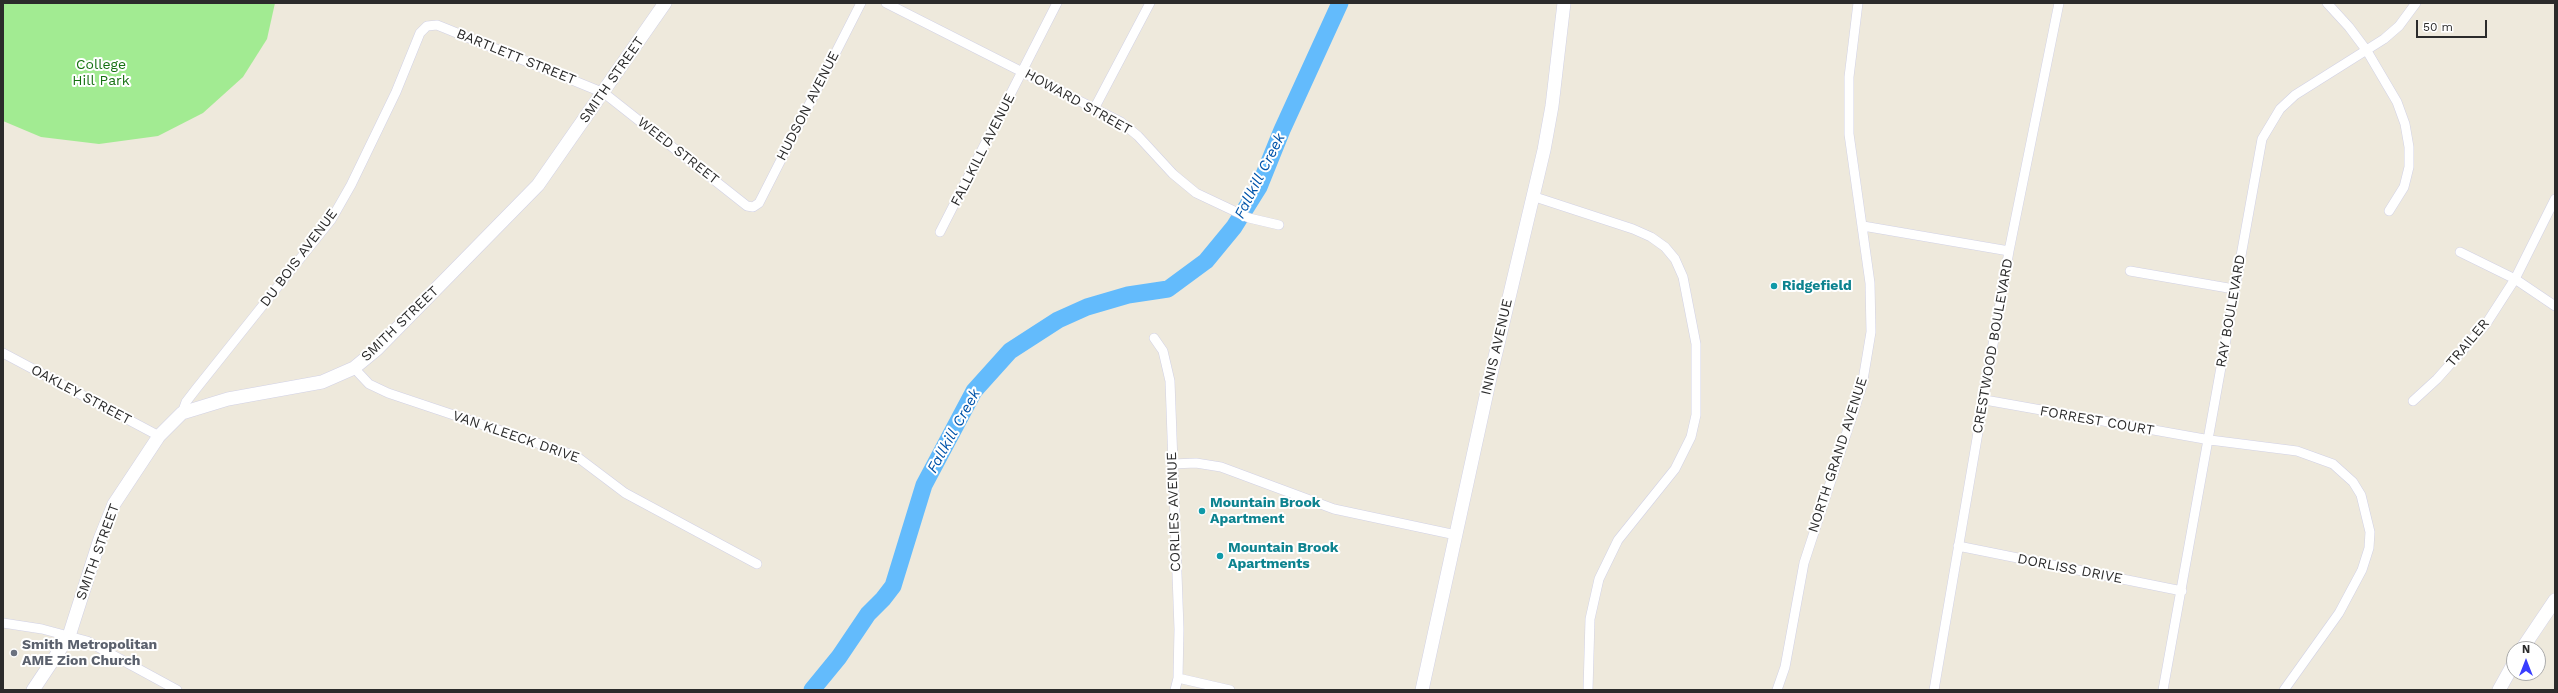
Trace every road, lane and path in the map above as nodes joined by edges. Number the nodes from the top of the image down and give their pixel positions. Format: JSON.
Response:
{"nodes":[{"id":1,"x":665,"y":3,"type":"edge"},
{"id":2,"x":861,"y":3,"type":"edge"},
{"id":3,"x":886,"y":3,"type":"edge"},
{"id":4,"x":1057,"y":3,"type":"edge"},
{"id":5,"x":1150,"y":3,"type":"edge"},
{"id":6,"x":1564,"y":3,"type":"edge"},
{"id":7,"x":1858,"y":3,"type":"edge"},
{"id":8,"x":2059,"y":3,"type":"edge"},
{"id":9,"x":2327,"y":3,"type":"edge"},
{"id":10,"x":2416,"y":3,"type":"edge"},
{"id":11,"x":427,"y":26,"type":"joint"},
{"id":12,"x":2367,"y":51,"type":"junction"},
{"id":13,"x":1023,"y":71,"type":"junction"},
{"id":14,"x":604,"y":93,"type":"junction"},
{"id":15,"x":1094,"y":109,"type":"junction"},
{"id":16,"x":1532,"y":196,"type":"junction"},
{"id":17,"x":2555,"y":199,"type":"edge"},
{"id":18,"x":753,"y":207,"type":"joint"},
{"id":19,"x":2389,"y":212,"type":"dead end"},
{"id":20,"x":1279,"y":225,"type":"dead end"},
{"id":21,"x":1863,"y":226,"type":"junction"},
{"id":22,"x":940,"y":232,"type":"dead end"},
{"id":23,"x":2010,"y":251,"type":"junction"},
{"id":24,"x":2460,"y":252,"type":"dead end"},
{"id":25,"x":2130,"y":271,"type":"dead end"},
{"id":26,"x":2515,"y":279,"type":"junction"},
{"id":27,"x":2234,"y":289,"type":"junction"},
{"id":28,"x":2555,"y":306,"type":"edge"},
{"id":29,"x":1154,"y":338,"type":"dead end"},
{"id":30,"x":3,"y":353,"type":"edge"},
{"id":31,"x":354,"y":368,"type":"junction"},
{"id":32,"x":1985,"y":400,"type":"junction"},
{"id":33,"x":2413,"y":401,"type":"dead end"},
{"id":34,"x":182,"y":413,"type":"junction"},
{"id":35,"x":159,"y":436,"type":"junction"},
{"id":36,"x":2210,"y":440,"type":"junction"},
{"id":37,"x":1172,"y":464,"type":"junction"},
{"id":38,"x":1456,"y":535,"type":"junction"},
{"id":39,"x":1958,"y":546,"type":"junction"},
{"id":40,"x":757,"y":564,"type":"dead end"},
{"id":41,"x":2182,"y":591,"type":"junction"},
{"id":42,"x":2555,"y":600,"type":"edge"},
{"id":43,"x":3,"y":622,"type":"edge"},
{"id":44,"x":69,"y":636,"type":"junction"},
{"id":45,"x":2527,"y":641,"type":"edge"},
{"id":46,"x":2506,"y":677,"type":"edge"},
{"id":47,"x":1178,"y":678,"type":"junction"},
{"id":48,"x":33,"y":690,"type":"edge"},
{"id":49,"x":177,"y":690,"type":"edge"},
{"id":50,"x":1175,"y":690,"type":"edge"},
{"id":51,"x":1230,"y":690,"type":"edge"},
{"id":52,"x":1422,"y":690,"type":"edge"},
{"id":53,"x":1588,"y":690,"type":"edge"},
{"id":54,"x":1777,"y":690,"type":"edge"},
{"id":55,"x":1934,"y":690,"type":"edge"},
{"id":56,"x":2162,"y":690,"type":"edge"},
{"id":57,"x":2284,"y":690,"type":"edge"},
{"id":58,"x":2499,"y":690,"type":"edge"}],
"edges":[{"from":1,"to":14,"type":"street","name":"SMITH STREET"},
{"from":2,"to":18,"type":"street","name":"HUDSON AVENUE"},
{"from":3,"to":13,"type":"street","name":"HOWARD STREET"},
{"from":4,"to":13,"type":"street","name":"FALLKILL AVENUE"},
{"from":5,"to":15,"type":"street"},
{"from":6,"to":16,"type":"street","name":"INNIS AVENUE"},
{"from":7,"to":21,"type":"street","name":"NORTH GRAND AVENUE"},
{"from":8,"to":23,"type":"street","name":"CRESTWOOD BOULEVARD"},
{"from":9,"to":12,"type":"street"},
{"from":10,"to":12,"type":"street","name":"RAY BOULEVARD"},
{"from":11,"to":14,"type":"street","name":"BARTLETT STREET"},
{"from":11,"to":34,"type":"street","name":"DU BOIS AVENUE"},
{"from":12,"to":19,"type":"street"},
{"from":12,"to":27,"type":"street","name":"RAY BOULEVARD"},
{"from":13,"to":15,"type":"street","name":"HOWARD STREET"},
{"from":13,"to":22,"type":"street","name":"FALLKILL AVENUE"},
{"from":14,"to":18,"type":"street","name":"WEED STREET"},
{"from":14,"to":31,"type":"street","name":"SMITH STREET"},
{"from":15,"to":20,"type":"street","name":"HOWARD STREET"},
{"from":16,"to":38,"type":"street","name":"INNIS AVENUE"},
{"from":16,"to":53,"type":"street"},
{"from":17,"to":26,"type":"street","name":"TRAILER"},
{"from":21,"to":23,"type":"street"},
{"from":21,"to":54,"type":"street","name":"NORTH GRAND AVENUE"},
{"from":23,"to":32,"type":"street","name":"CRESTWOOD BOULEVARD"},
{"from":24,"to":26,"type":"street"},
{"from":25,"to":27,"type":"street"},
{"from":26,"to":28,"type":"street"},
{"from":26,"to":33,"type":"street","name":"TRAILER"},
{"from":27,"to":36,"type":"street","name":"RAY BOULEVARD"},
{"from":29,"to":37,"type":"street","name":"CORLIES AVENUE"},
{"from":30,"to":35,"type":"street","name":"OAKLEY STREET"},
{"from":31,"to":34,"type":"street","name":"SMITH STREET"},
{"from":31,"to":40,"type":"street","name":"VAN KLEECK DRIVE"},
{"from":32,"to":36,"type":"street","name":"FORREST COURT"},
{"from":32,"to":39,"type":"street","name":"CRESTWOOD BOULEVARD"},
{"from":34,"to":35,"type":"street","name":"SMITH STREET"},
{"from":35,"to":44,"type":"street","name":"SMITH STREET"},
{"from":36,"to":41,"type":"street","name":"RAY BOULEVARD"},
{"from":36,"to":57,"type":"street","name":"FORREST COURT"},
{"from":37,"to":38,"type":"street"},
{"from":37,"to":47,"type":"street","name":"CORLIES AVENUE"},
{"from":38,"to":52,"type":"street","name":"INNIS AVENUE"},
{"from":39,"to":41,"type":"street","name":"DORLISS DRIVE"},
{"from":39,"to":55,"type":"street","name":"CRESTWOOD BOULEVARD"},
{"from":41,"to":56,"type":"street","name":"RAY BOULEVARD"},
{"from":42,"to":45,"type":"street"},
{"from":43,"to":44,"type":"street"},
{"from":44,"to":48,"type":"street","name":"SMITH STREET"},
{"from":44,"to":49,"type":"street"},
{"from":46,"to":58,"type":"street"},
{"from":47,"to":50,"type":"street","name":"CORLIES AVENUE"},
{"from":47,"to":51,"type":"street"}]}
